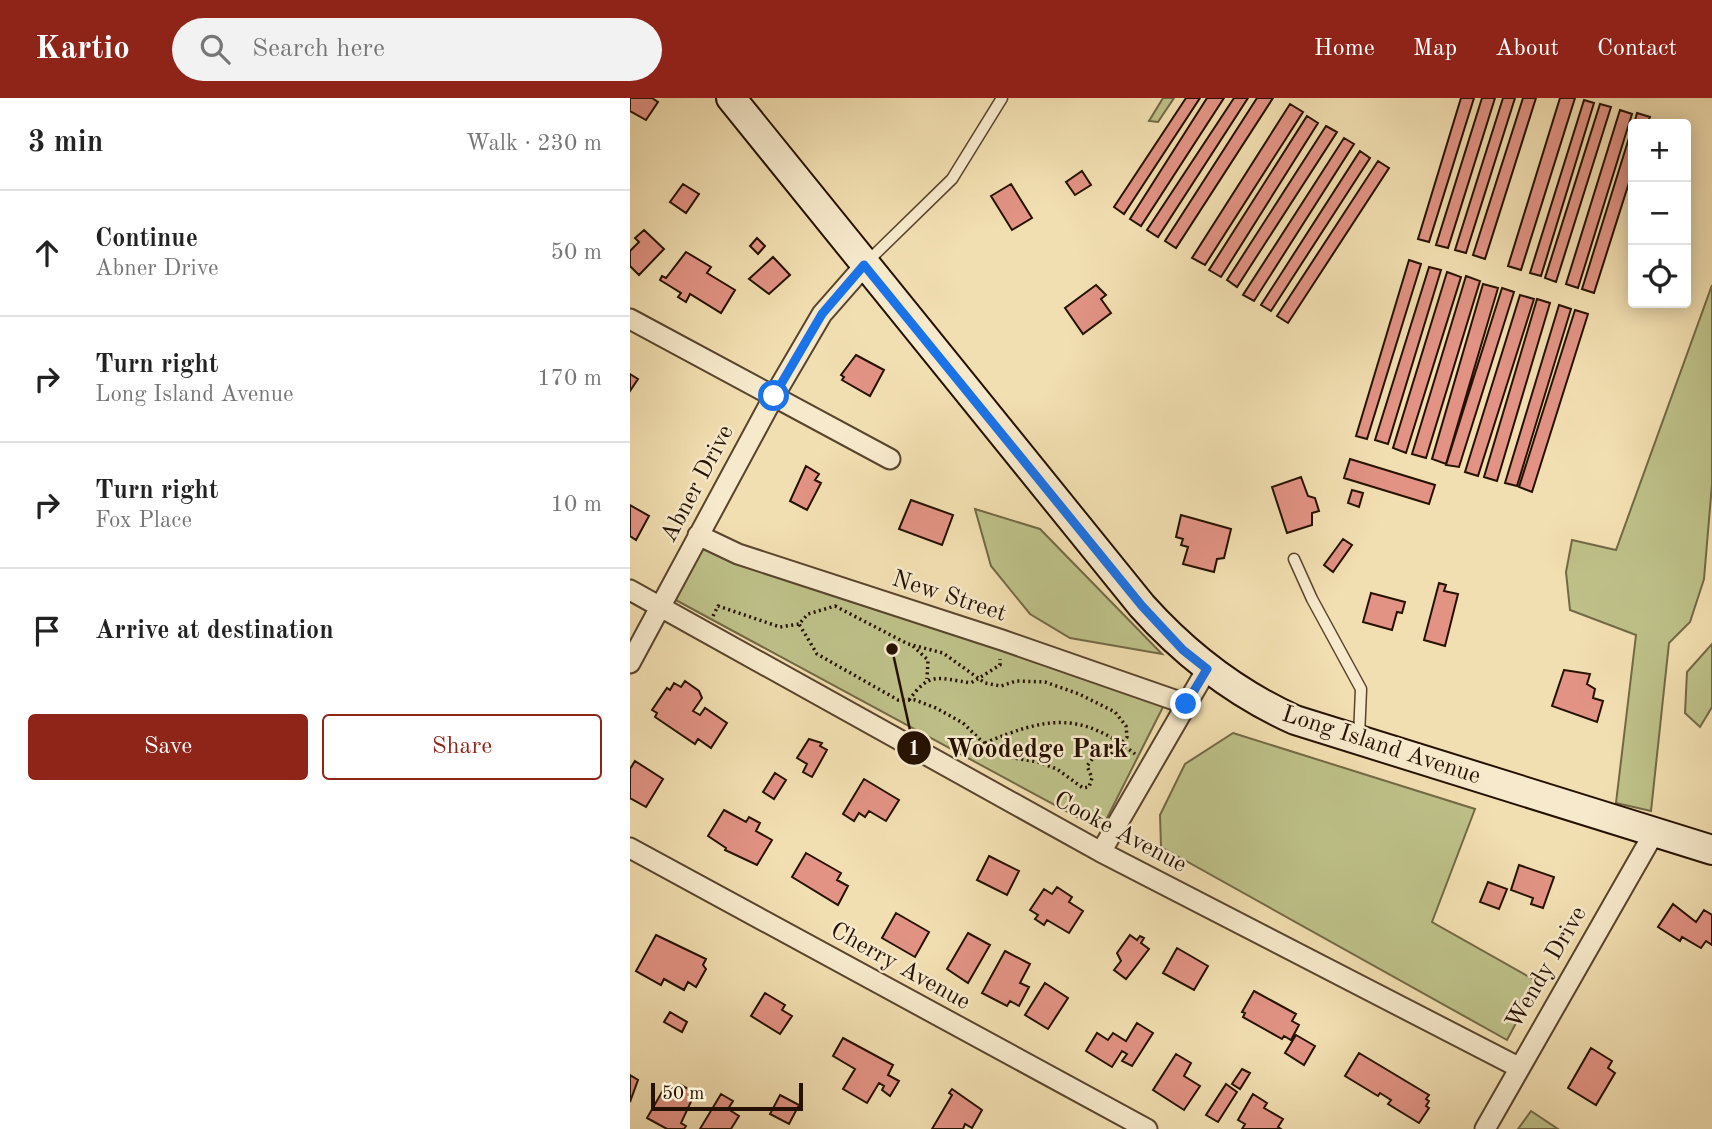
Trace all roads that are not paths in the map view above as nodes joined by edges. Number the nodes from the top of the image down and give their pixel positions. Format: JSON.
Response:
{"nodes":[{"id":1,"x":731,"y":98,"type":"edge"},
{"id":2,"x":1002,"y":98,"type":"edge"},
{"id":3,"x":864,"y":265,"type":"junction"},
{"id":4,"x":630,"y":319,"type":"edge"},
{"id":5,"x":774,"y":396,"type":"junction"},
{"id":6,"x":890,"y":458,"type":"dead end"},
{"id":7,"x":698,"y":535,"type":"junction"},
{"id":8,"x":1294,"y":559,"type":"dead end"},
{"id":9,"x":630,"y":590,"type":"edge"},
{"id":10,"x":661,"y":608,"type":"junction"},
{"id":11,"x":630,"y":663,"type":"edge"},
{"id":12,"x":1207,"y":669,"type":"junction"},
{"id":13,"x":1186,"y":704,"type":"junction"},
{"id":14,"x":1359,"y":741,"type":"junction"},
{"id":15,"x":1654,"y":832,"type":"junction"},
{"id":16,"x":630,"y":848,"type":"edge"},
{"id":17,"x":1712,"y":850,"type":"edge"},
{"id":18,"x":1101,"y":852,"type":"junction"},
{"id":19,"x":1518,"y":1067,"type":"junction"},
{"id":20,"x":1147,"y":1129,"type":"edge"},
{"id":21,"x":1485,"y":1129,"type":"edge"}],
"edges":[{"from":1,"to":3,"type":"street","name":"Long Island Avenue"},
{"from":2,"to":3,"type":"lane"},
{"from":3,"to":5,"type":"street","name":"Abner Drive"},
{"from":3,"to":12,"type":"street","name":"Long Island Avenue"},
{"from":4,"to":5,"type":"street"},
{"from":5,"to":6,"type":"street"},
{"from":5,"to":7,"type":"street","name":"Abner Drive"},
{"from":7,"to":10,"type":"street","name":"Abner Drive"},
{"from":7,"to":13,"type":"street","name":"New Street"},
{"from":8,"to":14,"type":"lane"},
{"from":9,"to":10,"type":"street","name":"Cooke Avenue"},
{"from":10,"to":11,"type":"street","name":"Abner Drive"},
{"from":10,"to":18,"type":"street","name":"Cooke Avenue"},
{"from":12,"to":13,"type":"street"},
{"from":12,"to":14,"type":"street","name":"Long Island Avenue"},
{"from":13,"to":18,"type":"street"},
{"from":14,"to":15,"type":"street","name":"Long Island Avenue"},
{"from":15,"to":17,"type":"street","name":"Long Island Avenue"},
{"from":15,"to":19,"type":"street","name":"Wendy Drive"},
{"from":16,"to":20,"type":"street","name":"Cherry Avenue"},
{"from":18,"to":19,"type":"street","name":"Cooke Avenue"},
{"from":19,"to":21,"type":"street","name":"Wendy Drive"}]}
